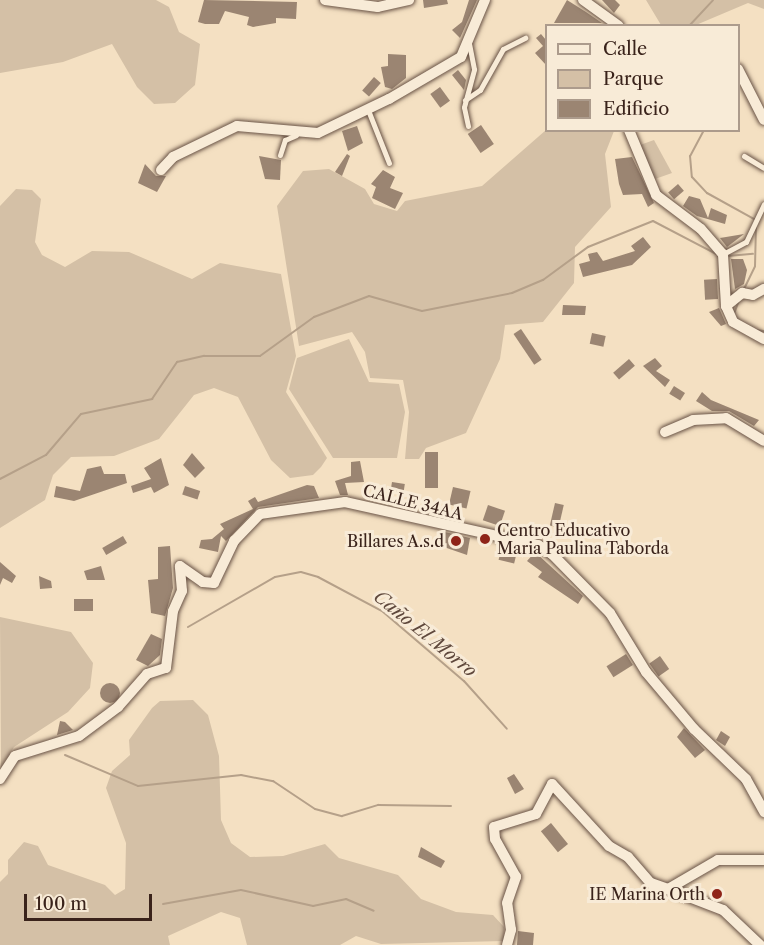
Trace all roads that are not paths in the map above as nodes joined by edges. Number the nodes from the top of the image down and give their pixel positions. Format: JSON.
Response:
{"nodes":[{"id":1,"x":325,"y":0,"type":"edge"},
{"id":2,"x":409,"y":0,"type":"edge"},
{"id":3,"x":485,"y":0,"type":"edge"},
{"id":4,"x":583,"y":0,"type":"edge"},
{"id":5,"x":616,"y":24,"type":"edge"},
{"id":6,"x":525,"y":38,"type":"dead end"},
{"id":7,"x":469,"y":44,"type":"junction"},
{"id":8,"x":740,"y":68,"type":"edge"},
{"id":9,"x":465,"y":100,"type":"junction"},
{"id":10,"x":368,"y":110,"type":"junction"},
{"id":11,"x":764,"y":120,"type":"edge"},
{"id":12,"x":468,"y":126,"type":"dead end"},
{"id":13,"x":630,"y":132,"type":"edge"},
{"id":14,"x":296,"y":135,"type":"junction"},
{"id":15,"x":280,"y":155,"type":"dead end"},
{"id":16,"x":744,"y":156,"type":"dead end"},
{"id":17,"x":389,"y":163,"type":"dead end"},
{"id":18,"x":764,"y":168,"type":"edge"},
{"id":19,"x":161,"y":170,"type":"dead end"},
{"id":20,"x":764,"y":204,"type":"edge"},
{"id":21,"x":723,"y":256,"type":"junction"},
{"id":22,"x":761,"y":292,"type":"edge"},
{"id":23,"x":726,"y":306,"type":"junction"},
{"id":24,"x":764,"y":339,"type":"edge"},
{"id":25,"x":665,"y":432,"type":"dead end"},
{"id":26,"x":764,"y":441,"type":"edge"},
{"id":27,"x":0,"y":778,"type":"edge"},
{"id":28,"x":764,"y":812,"type":"edge"},
{"id":29,"x":764,"y":860,"type":"edge"},
{"id":30,"x":668,"y":889,"type":"junction"},
{"id":31,"x":507,"y":945,"type":"edge"},
{"id":32,"x":760,"y":945,"type":"edge"}],
"edges":[{"from":1,"to":2,"type":"street"},
{"from":3,"to":7,"type":"street"},
{"from":4,"to":5,"type":"street"},
{"from":6,"to":9,"type":"lane"},
{"from":7,"to":9,"type":"lane"},
{"from":7,"to":10,"type":"street"},
{"from":8,"to":11,"type":"street"},
{"from":9,"to":12,"type":"lane"},
{"from":10,"to":14,"type":"street"},
{"from":10,"to":17,"type":"lane"},
{"from":13,"to":21,"type":"street"},
{"from":14,"to":15,"type":"lane"},
{"from":14,"to":19,"type":"street"},
{"from":16,"to":18,"type":"lane"},
{"from":20,"to":21,"type":"lane"},
{"from":21,"to":23,"type":"street"},
{"from":22,"to":23,"type":"street"},
{"from":23,"to":24,"type":"street"},
{"from":25,"to":26,"type":"street"},
{"from":27,"to":28,"type":"street","name":"CALLE 34AA"},
{"from":29,"to":30,"type":"street"},
{"from":30,"to":31,"type":"street"},
{"from":30,"to":32,"type":"street"}]}
